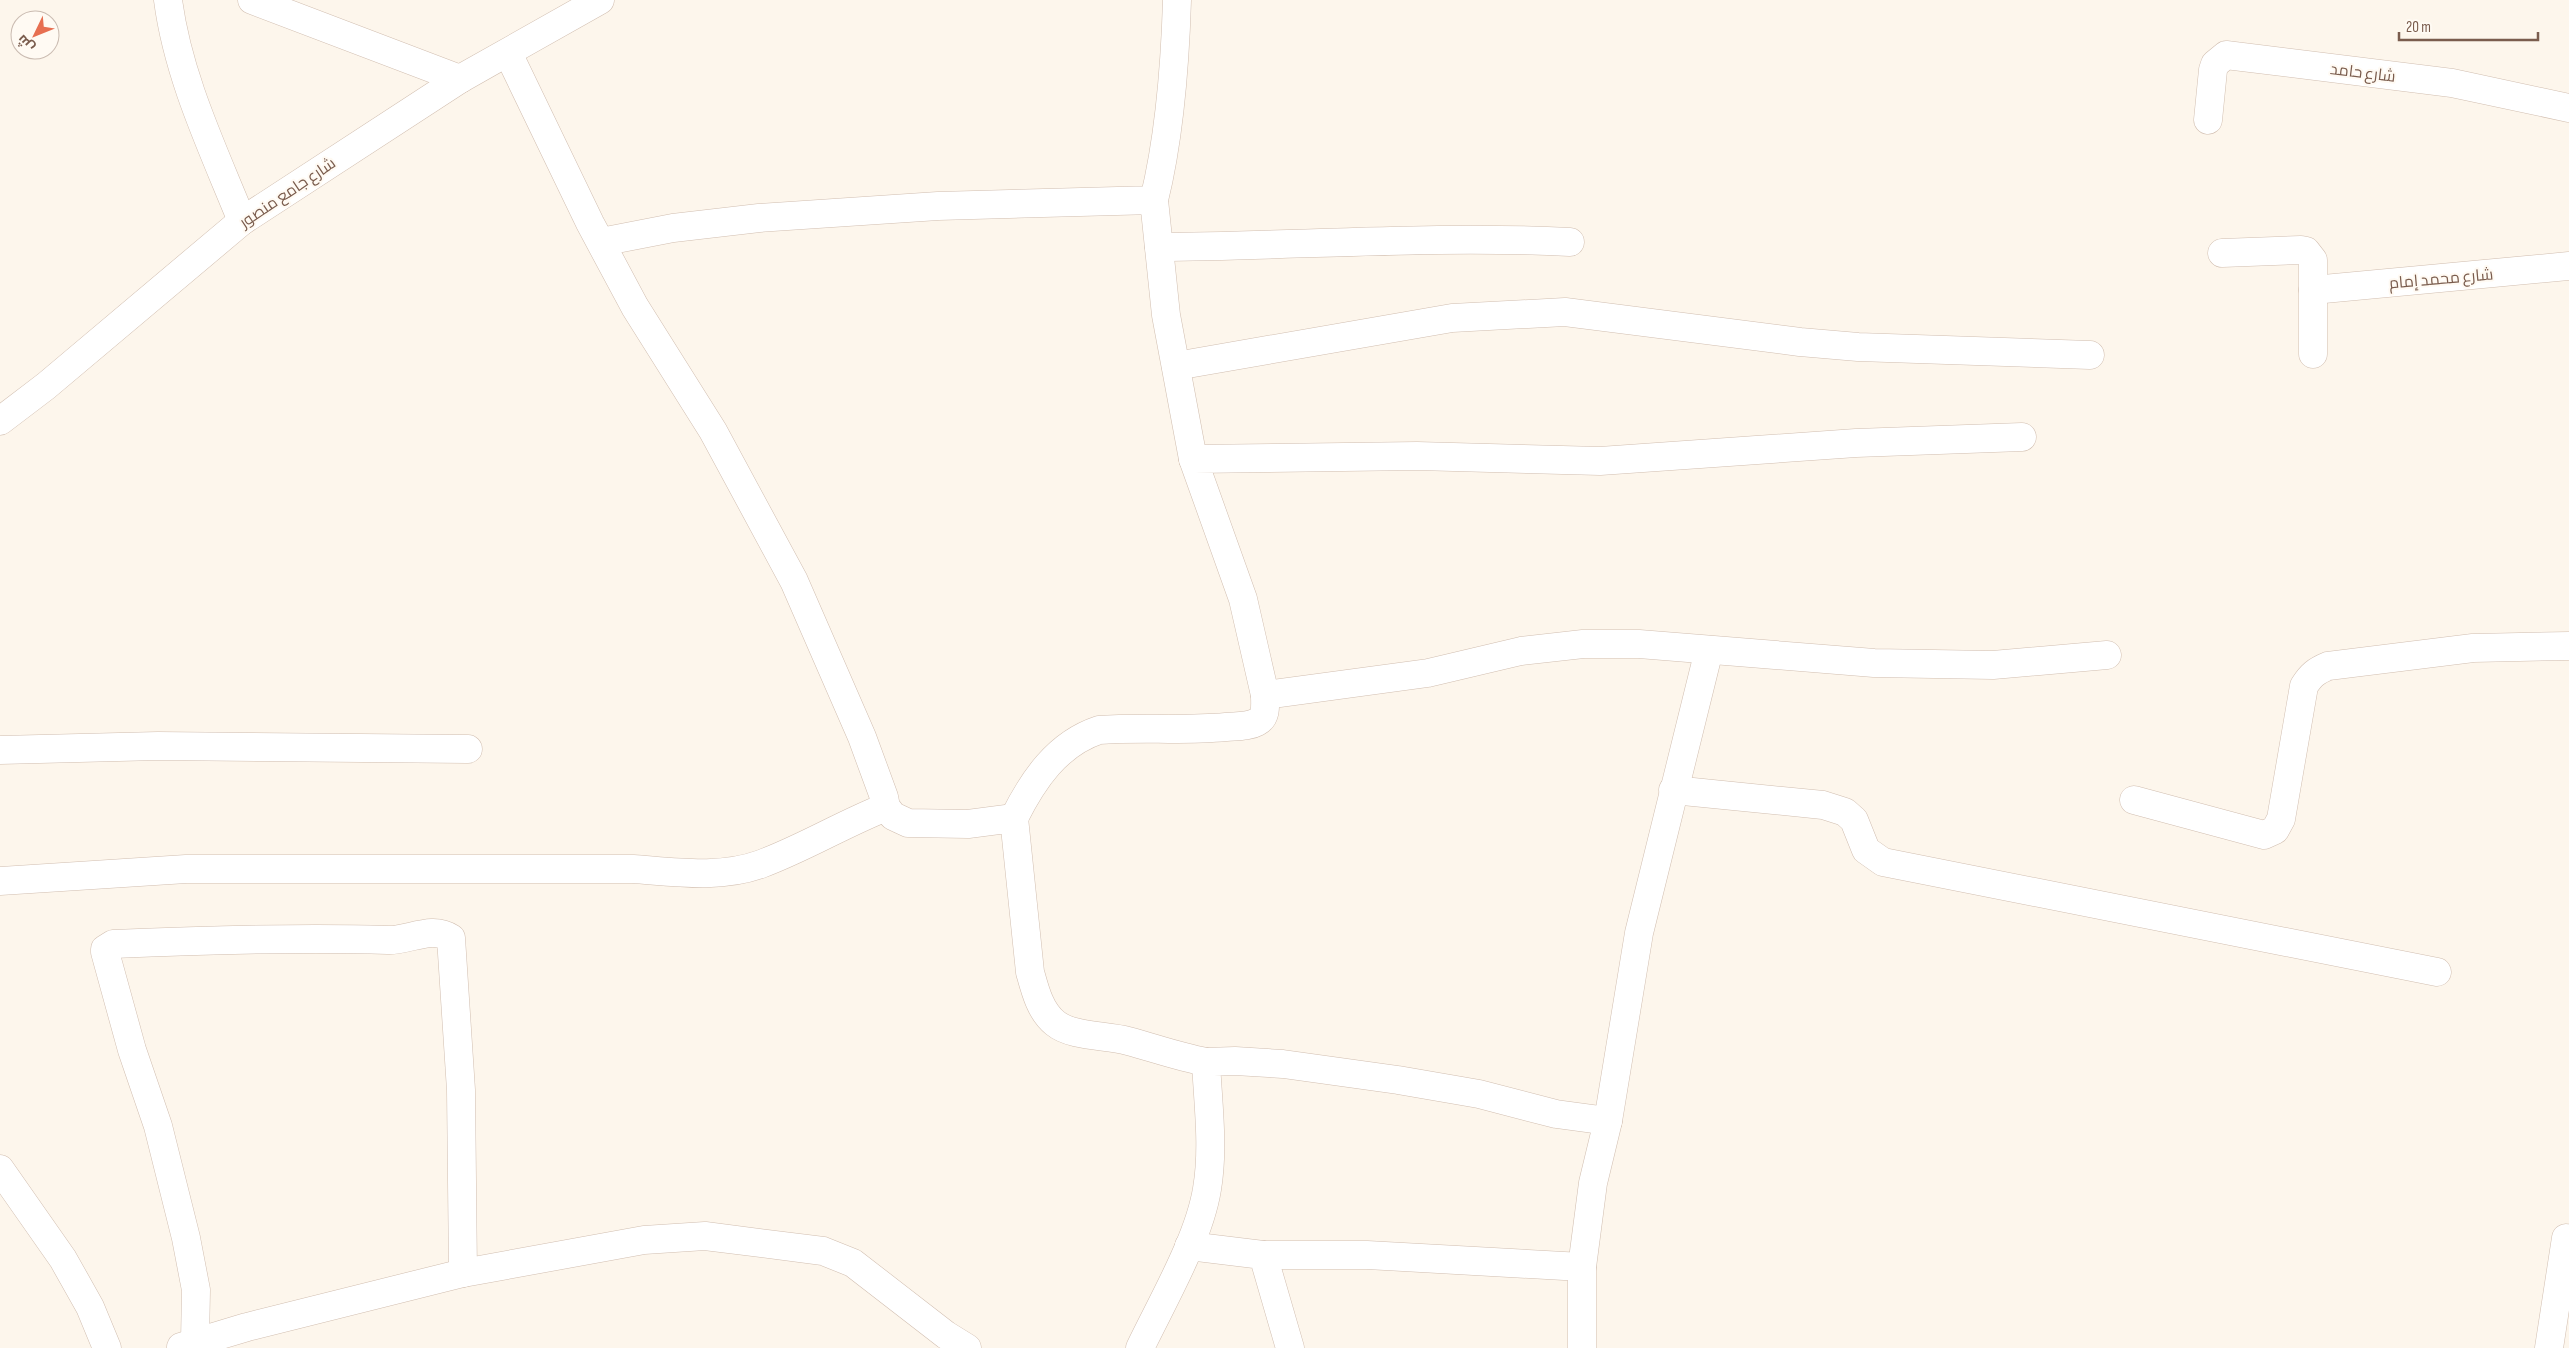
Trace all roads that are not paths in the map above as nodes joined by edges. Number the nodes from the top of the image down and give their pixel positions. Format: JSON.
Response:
{"nodes":[{"id":1,"x":168,"y":0,"type":"edge"},
{"id":2,"x":252,"y":0,"type":"edge"},
{"id":3,"x":600,"y":0,"type":"edge"},
{"id":4,"x":1177,"y":0,"type":"edge"},
{"id":5,"x":508,"y":53,"type":"junction"},
{"id":6,"x":460,"y":79,"type":"junction"},
{"id":7,"x":2569,"y":108,"type":"edge"},
{"id":8,"x":2208,"y":120,"type":"dead end"},
{"id":9,"x":1154,"y":200,"type":"junction"},
{"id":10,"x":242,"y":221,"type":"junction"},
{"id":11,"x":602,"y":242,"type":"junction"},
{"id":12,"x":1570,"y":242,"type":"dead end"},
{"id":13,"x":1159,"y":247,"type":"junction"},
{"id":14,"x":2222,"y":253,"type":"dead end"},
{"id":15,"x":2569,"y":266,"type":"edge"},
{"id":16,"x":2313,"y":290,"type":"junction"},
{"id":17,"x":2313,"y":354,"type":"dead end"},
{"id":18,"x":2090,"y":355,"type":"dead end"},
{"id":19,"x":1176,"y":366,"type":"junction"},
{"id":20,"x":0,"y":421,"type":"edge"},
{"id":21,"x":2022,"y":437,"type":"dead end"},
{"id":22,"x":1194,"y":460,"type":"junction"},
{"id":23,"x":2569,"y":646,"type":"edge"},
{"id":24,"x":1709,"y":650,"type":"junction"},
{"id":25,"x":2107,"y":656,"type":"dead end"},
{"id":26,"x":1265,"y":695,"type":"junction"},
{"id":27,"x":468,"y":749,"type":"dead end"},
{"id":28,"x":0,"y":750,"type":"edge"},
{"id":29,"x":1673,"y":790,"type":"junction"},
{"id":30,"x":2134,"y":800,"type":"dead end"},
{"id":31,"x":886,"y":807,"type":"junction"},
{"id":32,"x":1014,"y":818,"type":"junction"},
{"id":33,"x":0,"y":881,"type":"edge"},
{"id":34,"x":2437,"y":972,"type":"dead end"},
{"id":35,"x":1206,"y":1062,"type":"junction"},
{"id":36,"x":1608,"y":1122,"type":"junction"},
{"id":37,"x":0,"y":1169,"type":"edge"},
{"id":38,"x":2566,"y":1238,"type":"dead end"},
{"id":39,"x":1189,"y":1246,"type":"junction"},
{"id":40,"x":1263,"y":1255,"type":"junction"},
{"id":41,"x":1582,"y":1267,"type":"junction"},
{"id":42,"x":463,"y":1273,"type":"junction"},
{"id":43,"x":187,"y":1345,"type":"edge"},
{"id":44,"x":107,"y":1348,"type":"edge"},
{"id":45,"x":967,"y":1348,"type":"edge"},
{"id":46,"x":1140,"y":1348,"type":"edge"},
{"id":47,"x":1290,"y":1348,"type":"edge"},
{"id":48,"x":1582,"y":1348,"type":"edge"},
{"id":49,"x":2549,"y":1348,"type":"edge"}],
"edges":[{"from":1,"to":10,"type":"street"},
{"from":2,"to":6,"type":"street"},
{"from":3,"to":5,"type":"street","name":"شارع جامع منصور"},
{"from":4,"to":9,"type":"street"},
{"from":5,"to":6,"type":"street","name":"شارع جامع منصور"},
{"from":5,"to":11,"type":"street"},
{"from":6,"to":10,"type":"street","name":"شارع جامع منصور"},
{"from":7,"to":8,"type":"street","name":"شارع حامد"},
{"from":9,"to":11,"type":"street"},
{"from":9,"to":13,"type":"street"},
{"from":10,"to":20,"type":"street","name":"شارع جامع منصور"},
{"from":11,"to":31,"type":"street"},
{"from":12,"to":13,"type":"street"},
{"from":13,"to":19,"type":"street"},
{"from":14,"to":16,"type":"street"},
{"from":15,"to":16,"type":"street","name":"شارع محمد إمام"},
{"from":16,"to":17,"type":"street"},
{"from":18,"to":19,"type":"street"},
{"from":19,"to":22,"type":"street"},
{"from":21,"to":22,"type":"street"},
{"from":22,"to":26,"type":"street"},
{"from":23,"to":30,"type":"street"},
{"from":24,"to":25,"type":"street"},
{"from":24,"to":26,"type":"street"},
{"from":24,"to":29,"type":"street"},
{"from":26,"to":32,"type":"street"},
{"from":27,"to":28,"type":"street"},
{"from":29,"to":34,"type":"street"},
{"from":29,"to":36,"type":"street"},
{"from":31,"to":32,"type":"street"},
{"from":31,"to":33,"type":"street"},
{"from":32,"to":35,"type":"street"},
{"from":35,"to":36,"type":"street"},
{"from":35,"to":39,"type":"street"},
{"from":36,"to":41,"type":"street"},
{"from":37,"to":44,"type":"street"},
{"from":38,"to":49,"type":"street"},
{"from":39,"to":40,"type":"street"},
{"from":39,"to":46,"type":"street"},
{"from":40,"to":41,"type":"street"},
{"from":40,"to":47,"type":"street"},
{"from":41,"to":48,"type":"street"},
{"from":42,"to":43,"type":"street"},
{"from":42,"to":43,"type":"street"},
{"from":42,"to":45,"type":"street"}]}
